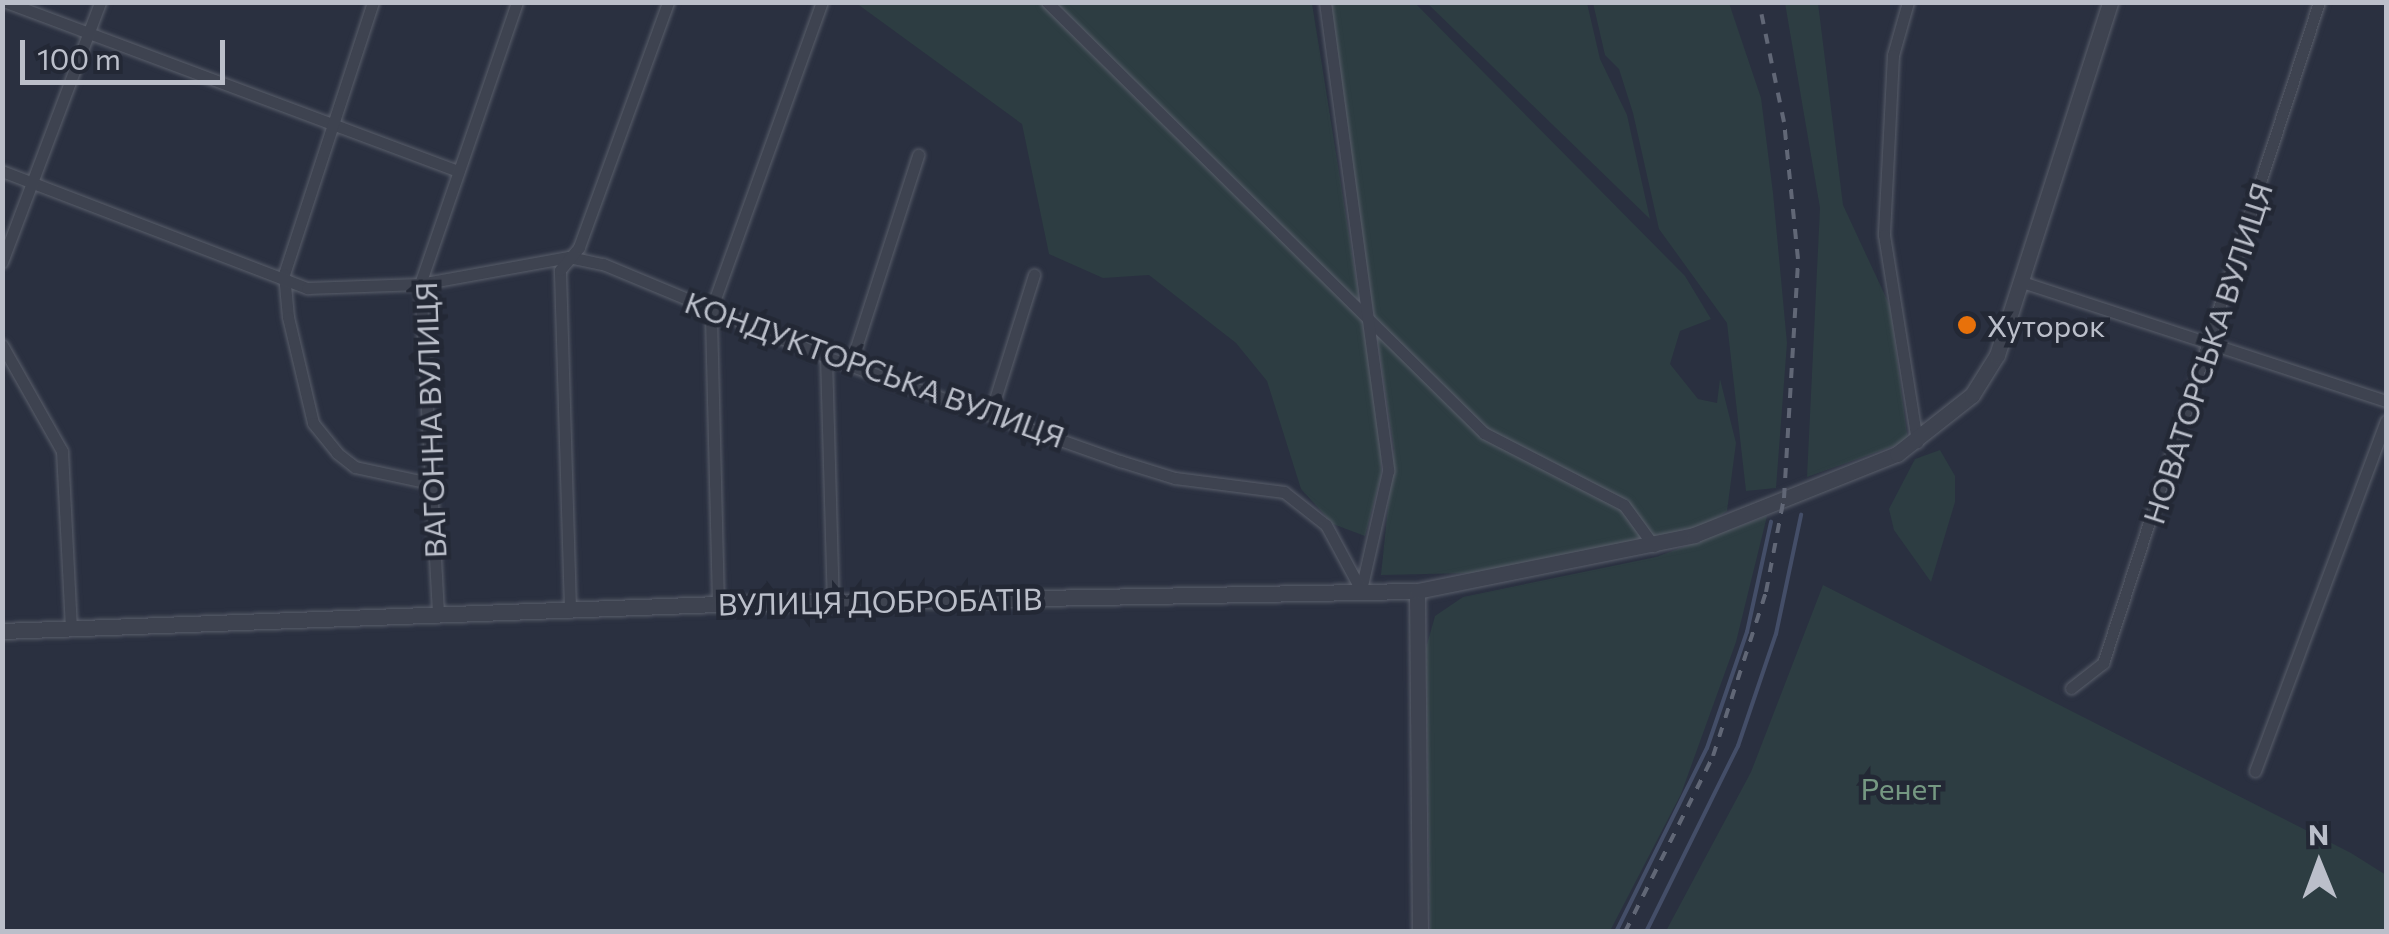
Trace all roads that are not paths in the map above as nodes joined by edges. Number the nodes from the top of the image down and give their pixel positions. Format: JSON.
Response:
{"nodes":[{"id":1,"x":6,"y":2,"type":"edge"},
{"id":2,"x":100,"y":2,"type":"edge"},
{"id":3,"x":373,"y":2,"type":"edge"},
{"id":4,"x":517,"y":2,"type":"edge"},
{"id":5,"x":668,"y":2,"type":"edge"},
{"id":6,"x":822,"y":2,"type":"edge"},
{"id":7,"x":1047,"y":2,"type":"edge"},
{"id":8,"x":1325,"y":2,"type":"edge"},
{"id":9,"x":1908,"y":2,"type":"edge"},
{"id":10,"x":2110,"y":2,"type":"edge"},
{"id":11,"x":2319,"y":2,"type":"edge"},
{"id":12,"x":87,"y":34,"type":"junction"},
{"id":13,"x":336,"y":120,"type":"junction"},
{"id":14,"x":918,"y":155,"type":"dead end"},
{"id":15,"x":2,"y":171,"type":"edge"},
{"id":16,"x":458,"y":171,"type":"junction"},
{"id":17,"x":33,"y":183,"type":"junction"},
{"id":18,"x":569,"y":257,"type":"junction"},
{"id":19,"x":2,"y":262,"type":"edge"},
{"id":20,"x":284,"y":274,"type":"junction"},
{"id":21,"x":1034,"y":274,"type":"dead end"},
{"id":22,"x":2022,"y":282,"type":"junction"},
{"id":23,"x":420,"y":284,"type":"junction"},
{"id":24,"x":711,"y":310,"type":"junction"},
{"id":25,"x":1366,"y":313,"type":"junction"},
{"id":26,"x":2211,"y":342,"type":"junction"},
{"id":27,"x":4,"y":353,"type":"edge"},
{"id":28,"x":826,"y":357,"type":"junction"},
{"id":29,"x":850,"y":366,"type":"junction"},
{"id":30,"x":2384,"y":397,"type":"edge"},
{"id":31,"x":991,"y":412,"type":"junction"},
{"id":32,"x":2386,"y":421,"type":"edge"},
{"id":33,"x":1917,"y":442,"type":"junction"},
{"id":34,"x":429,"y":483,"type":"junction"},
{"id":35,"x":1654,"y":546,"type":"junction"},
{"id":36,"x":1360,"y":590,"type":"junction"},
{"id":37,"x":1417,"y":591,"type":"junction"},
{"id":38,"x":832,"y":602,"type":"junction"},
{"id":39,"x":718,"y":604,"type":"junction"},
{"id":40,"x":570,"y":609,"type":"junction"},
{"id":41,"x":438,"y":614,"type":"junction"},
{"id":42,"x":71,"y":628,"type":"junction"},
{"id":43,"x":2,"y":631,"type":"edge"},
{"id":44,"x":2071,"y":688,"type":"dead end"},
{"id":45,"x":2255,"y":772,"type":"dead end"},
{"id":46,"x":1420,"y":932,"type":"edge"}],
"edges":[{"from":1,"to":12,"type":"street"},
{"from":2,"to":12,"type":"street"},
{"from":3,"to":13,"type":"street"},
{"from":4,"to":16,"type":"street","name":"ВАГОННА ВУЛИЦЯ"},
{"from":5,"to":18,"type":"street"},
{"from":6,"to":24,"type":"street"},
{"from":7,"to":25,"type":"street"},
{"from":8,"to":25,"type":"street"},
{"from":9,"to":33,"type":"street"},
{"from":10,"to":22,"type":"street"},
{"from":11,"to":26,"type":"street","name":"НОВАТОРСЬКА ВУЛИЦЯ"},
{"from":12,"to":13,"type":"street"},
{"from":12,"to":17,"type":"street"},
{"from":13,"to":16,"type":"street"},
{"from":13,"to":20,"type":"street"},
{"from":14,"to":29,"type":"street"},
{"from":15,"to":17,"type":"street"},
{"from":16,"to":23,"type":"street","name":"ВАГОННА ВУЛИЦЯ"},
{"from":17,"to":19,"type":"street"},
{"from":17,"to":20,"type":"street"},
{"from":18,"to":23,"type":"street"},
{"from":18,"to":24,"type":"street","name":"КОНДУКТОРСЬКА ВУЛИЦЯ"},
{"from":18,"to":40,"type":"street"},
{"from":20,"to":23,"type":"street"},
{"from":20,"to":34,"type":"street"},
{"from":21,"to":31,"type":"street"},
{"from":22,"to":26,"type":"street"},
{"from":22,"to":33,"type":"street"},
{"from":23,"to":34,"type":"street","name":"ВАГОННА ВУЛИЦЯ"},
{"from":24,"to":28,"type":"street","name":"КОНДУКТОРСЬКА ВУЛИЦЯ"},
{"from":24,"to":39,"type":"street"},
{"from":25,"to":35,"type":"street"},
{"from":25,"to":36,"type":"street"},
{"from":26,"to":30,"type":"street"},
{"from":26,"to":44,"type":"street","name":"НОВАТОРСЬКА ВУЛИЦЯ"},
{"from":27,"to":42,"type":"street"},
{"from":28,"to":29,"type":"street","name":"КОНДУКТОРСЬКА ВУЛИЦЯ"},
{"from":28,"to":38,"type":"street"},
{"from":29,"to":31,"type":"street","name":"КОНДУКТОРСЬКА ВУЛИЦЯ"},
{"from":30,"to":32,"type":"street"},
{"from":31,"to":36,"type":"street","name":"КОНДУКТОРСЬКА ВУЛИЦЯ"},
{"from":32,"to":45,"type":"street"},
{"from":33,"to":35,"type":"street","name":"ВУЛИЦЯ ДОБРОБАТІВ"},
{"from":34,"to":41,"type":"street","name":"ВАГОННА ВУЛИЦЯ"},
{"from":35,"to":37,"type":"street","name":"ВУЛИЦЯ ДОБРОБАТІВ"},
{"from":36,"to":37,"type":"street","name":"ВУЛИЦЯ ДОБРОБАТІВ"},
{"from":36,"to":38,"type":"street","name":"ВУЛИЦЯ ДОБРОБАТІВ"},
{"from":37,"to":46,"type":"street"},
{"from":38,"to":39,"type":"street","name":"ВУЛИЦЯ ДОБРОБАТІВ"},
{"from":39,"to":40,"type":"street","name":"ВУЛИЦЯ ДОБРОБАТІВ"},
{"from":40,"to":41,"type":"street","name":"ВУЛИЦЯ ДОБРОБАТІВ"},
{"from":41,"to":42,"type":"street","name":"ВУЛИЦЯ ДОБРОБАТІВ"},
{"from":42,"to":43,"type":"street","name":"ВУЛИЦЯ ДОБРОБАТІВ"}]}
